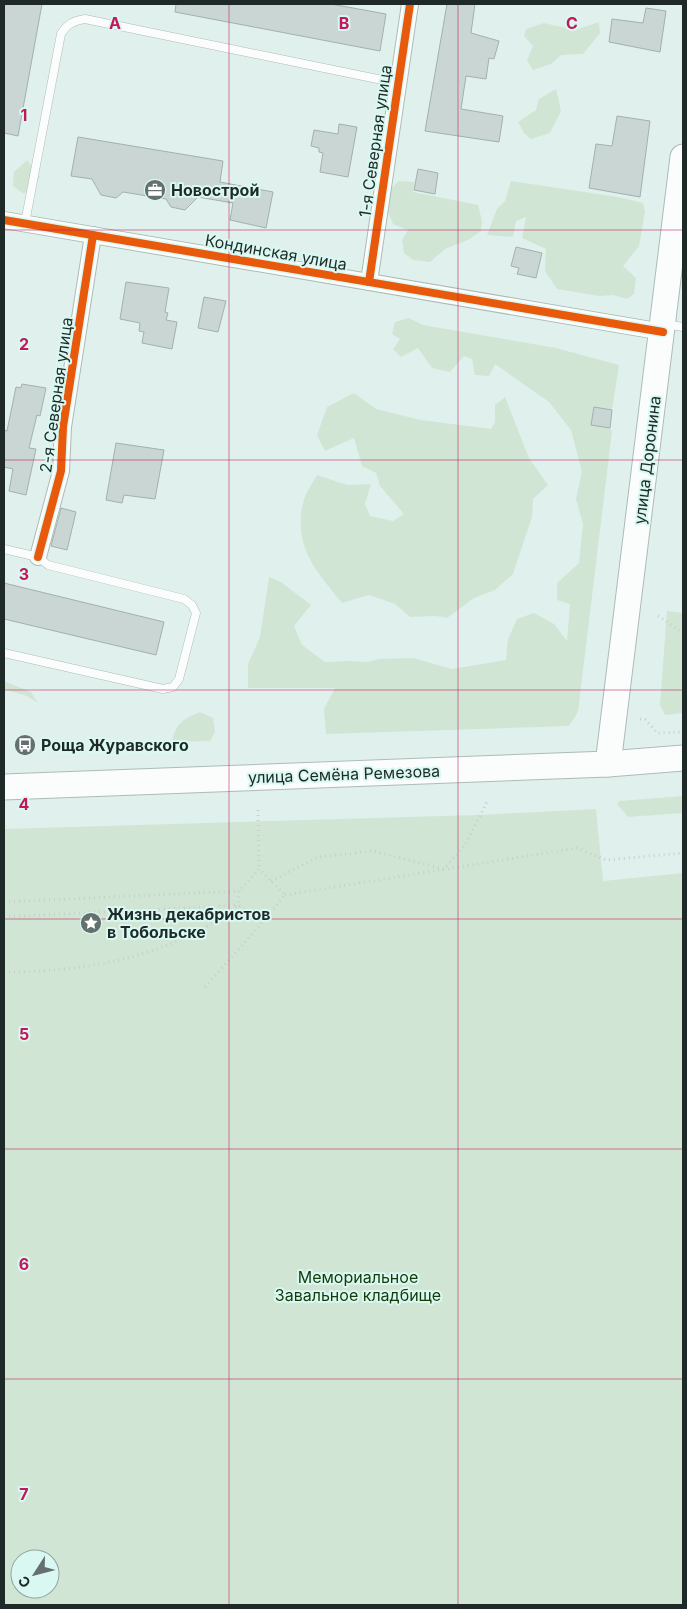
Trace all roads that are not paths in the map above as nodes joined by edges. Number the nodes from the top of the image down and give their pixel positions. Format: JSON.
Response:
{"nodes":[{"id":1,"x":410,"y":4,"type":"edge"},
{"id":2,"x":397,"y":83,"type":"junction"},
{"id":3,"x":683,"y":157,"type":"edge"},
{"id":4,"x":4,"y":220,"type":"edge"},
{"id":5,"x":24,"y":223,"type":"junction"},
{"id":6,"x":93,"y":235,"type":"junction"},
{"id":7,"x":369,"y":282,"type":"junction"},
{"id":8,"x":670,"y":328,"type":"edge"},
{"id":9,"x":4,"y":549,"type":"edge"},
{"id":10,"x":38,"y":557,"type":"junction"},
{"id":11,"x":4,"y":653,"type":"edge"},
{"id":12,"x":683,"y":758,"type":"edge"},
{"id":13,"x":608,"y":764,"type":"junction"},
{"id":14,"x":4,"y":787,"type":"edge"}],
"edges":[{"from":1,"to":2,"type":"street","name":"1-я Северная улица"},
{"from":2,"to":5,"type":"lane"},
{"from":2,"to":7,"type":"street","name":"1-я Северная улица"},
{"from":3,"to":8,"type":"main road","name":"улица Доронина"},
{"from":4,"to":5,"type":"street","name":"Кондинская улица"},
{"from":5,"to":6,"type":"street","name":"Кондинская улица"},
{"from":6,"to":7,"type":"street","name":"Кондинская улица"},
{"from":6,"to":10,"type":"street","name":"2-я Северная улица"},
{"from":7,"to":8,"type":"street","name":"Кондинская улица"},
{"from":8,"to":13,"type":"main road","name":"улица Доронина"},
{"from":9,"to":10,"type":"lane"},
{"from":10,"to":11,"type":"lane"},
{"from":12,"to":13,"type":"main road","name":"улица Семёна Ремезова"},
{"from":13,"to":14,"type":"main road","name":"улица Семёна Ремезова"}]}
